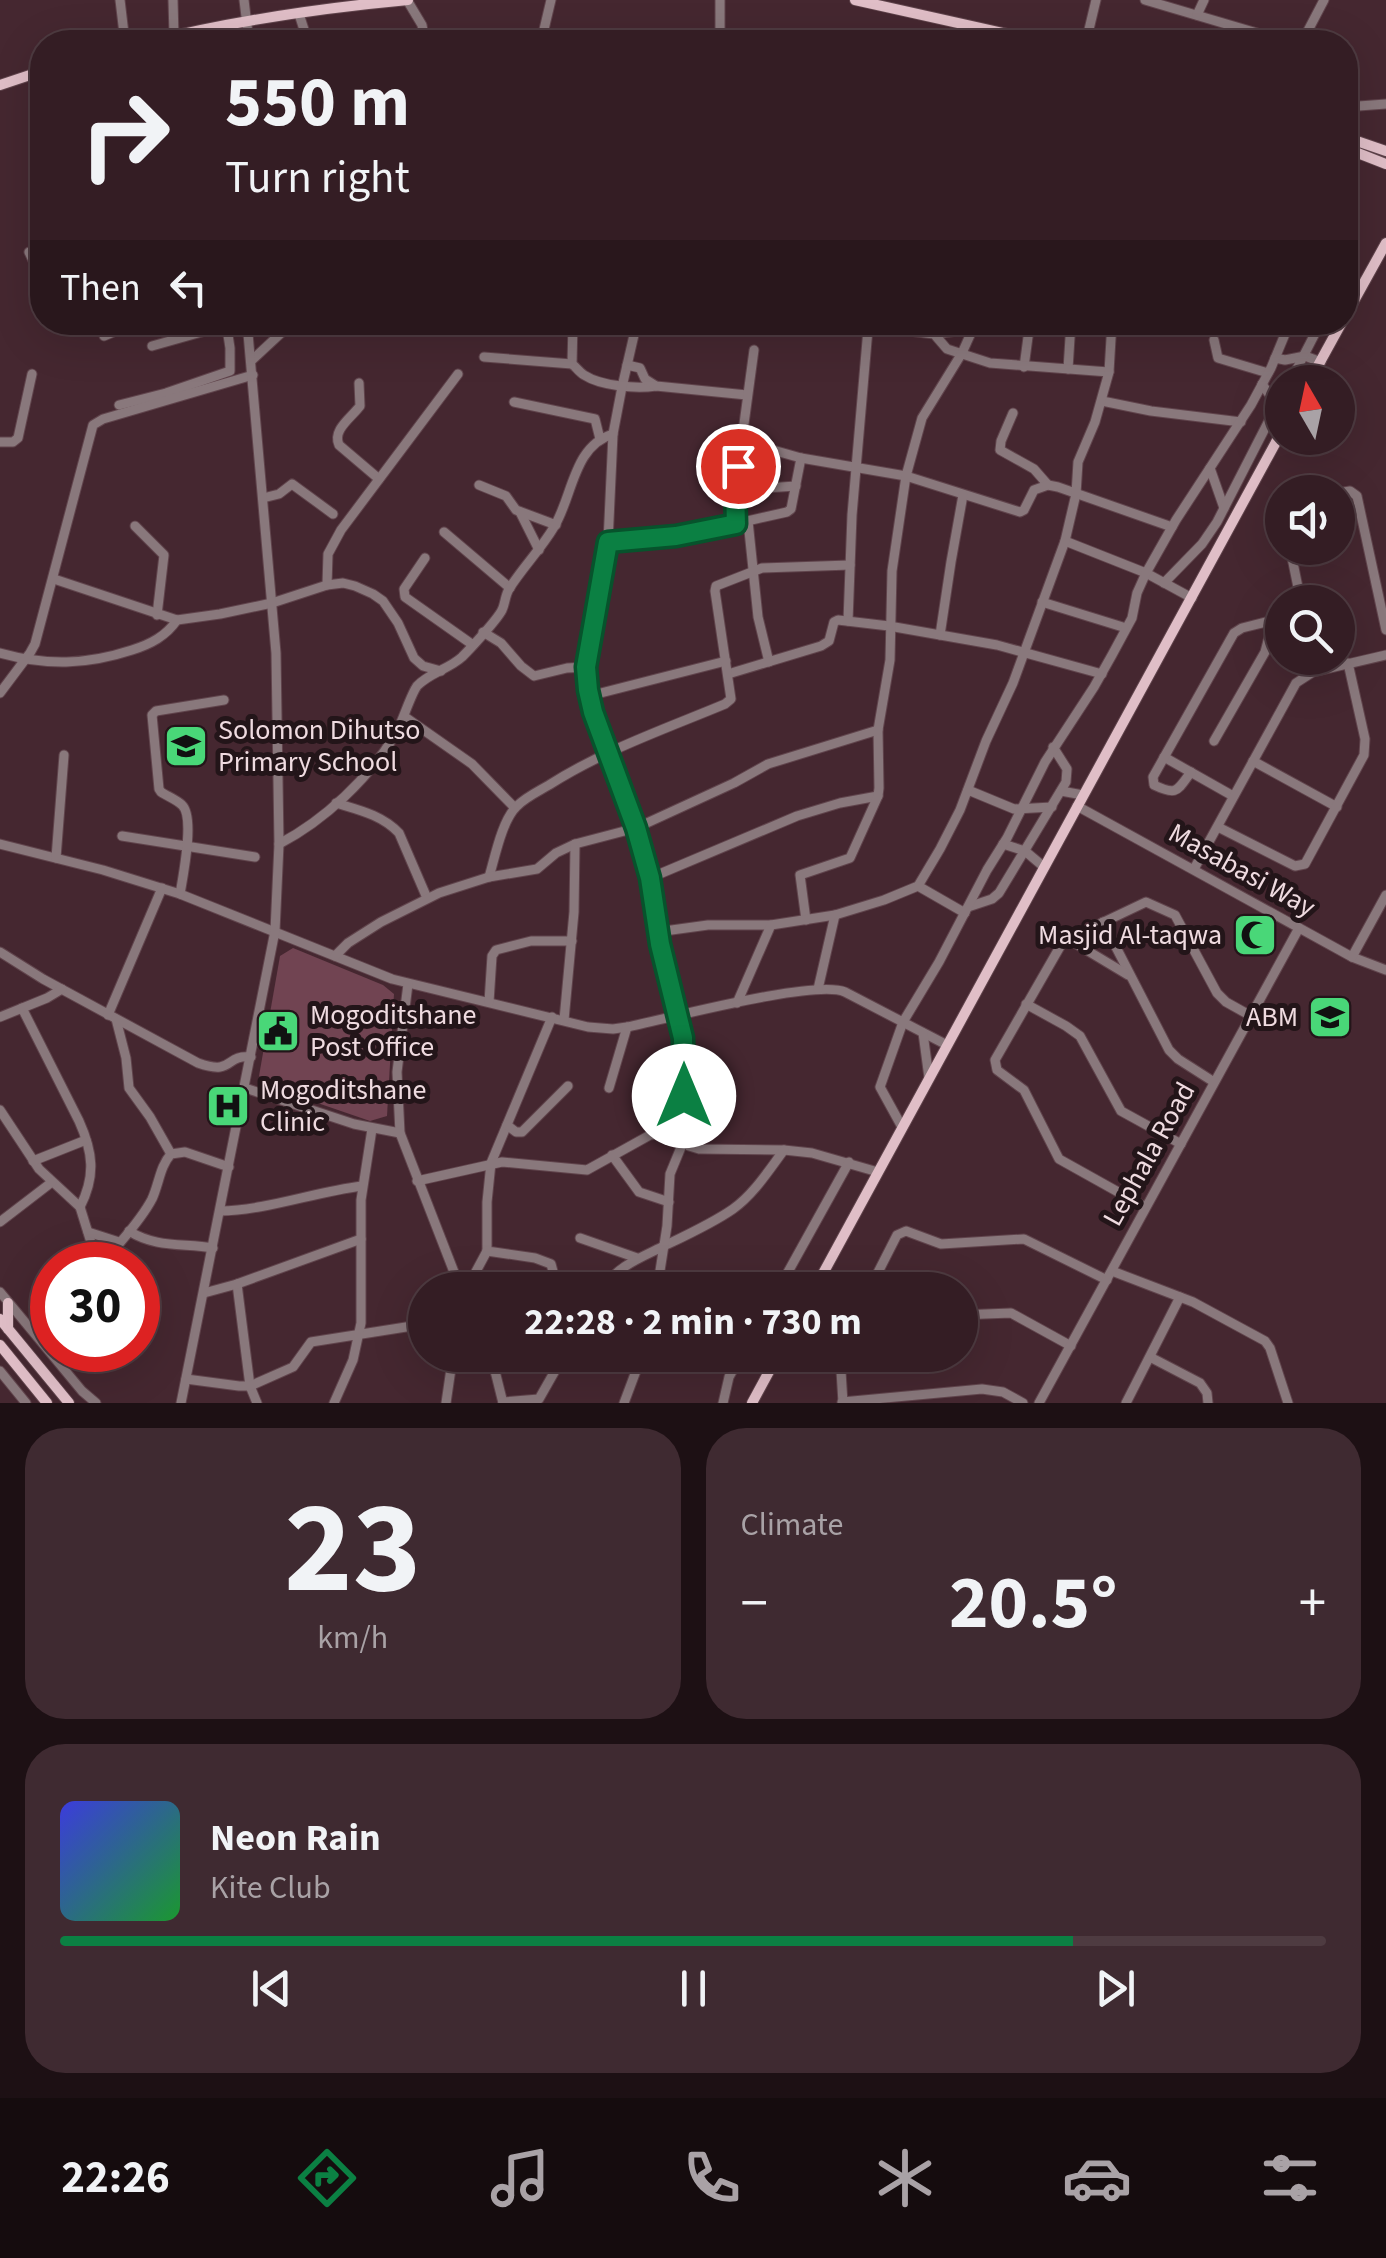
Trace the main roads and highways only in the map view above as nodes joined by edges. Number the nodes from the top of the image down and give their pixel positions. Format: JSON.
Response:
{"nodes":[{"id":1,"x":408,"y":0,"type":"edge"},
{"id":2,"x":855,"y":0,"type":"edge"},
{"id":3,"x":362,"y":2,"type":"edge"},
{"id":4,"x":205,"y":30,"type":"edge"},
{"id":5,"x":991,"y":30,"type":"edge"},
{"id":6,"x":30,"y":75,"type":"edge"},
{"id":7,"x":0,"y":85,"type":"edge"},
{"id":8,"x":1358,"y":142,"type":"edge"},
{"id":9,"x":1386,"y":152,"type":"edge"},
{"id":10,"x":1358,"y":153,"type":"edge"},
{"id":11,"x":1386,"y":164,"type":"edge"},
{"id":12,"x":1386,"y":242,"type":"edge"},
{"id":13,"x":1358,"y":292,"type":"edge"},
{"id":14,"x":1335,"y":335,"type":"edge"},
{"id":15,"x":1318,"y":365,"type":"edge"},
{"id":16,"x":1269,"y":455,"type":"edge"},
{"id":17,"x":824,"y":1272,"type":"edge"},
{"id":18,"x":8,"y":1302,"type":"road end"},
{"id":19,"x":0,"y":1319,"type":"edge"},
{"id":20,"x":8,"y":1329,"type":"junction"},
{"id":21,"x":0,"y":1345,"type":"edge"},
{"id":22,"x":769,"y":1372,"type":"edge"},
{"id":23,"x":47,"y":1403,"type":"edge"},
{"id":24,"x":69,"y":1403,"type":"edge"},
{"id":25,"x":752,"y":1403,"type":"edge"}],
"edges":[{"from":1,"to":3,"type":"main road"},
{"from":2,"to":5,"type":"main road"},
{"from":3,"to":4,"type":"main road"},
{"from":6,"to":7,"type":"main road"},
{"from":8,"to":9,"type":"main road"},
{"from":10,"to":11,"type":"main road"},
{"from":12,"to":13,"type":"main road"},
{"from":14,"to":15,"type":"main road"},
{"from":16,"to":17,"type":"main road"},
{"from":18,"to":20,"type":"main road"},
{"from":19,"to":20,"type":"main road"},
{"from":20,"to":24,"type":"main road"},
{"from":21,"to":23,"type":"main road"},
{"from":22,"to":25,"type":"main road"}]}
